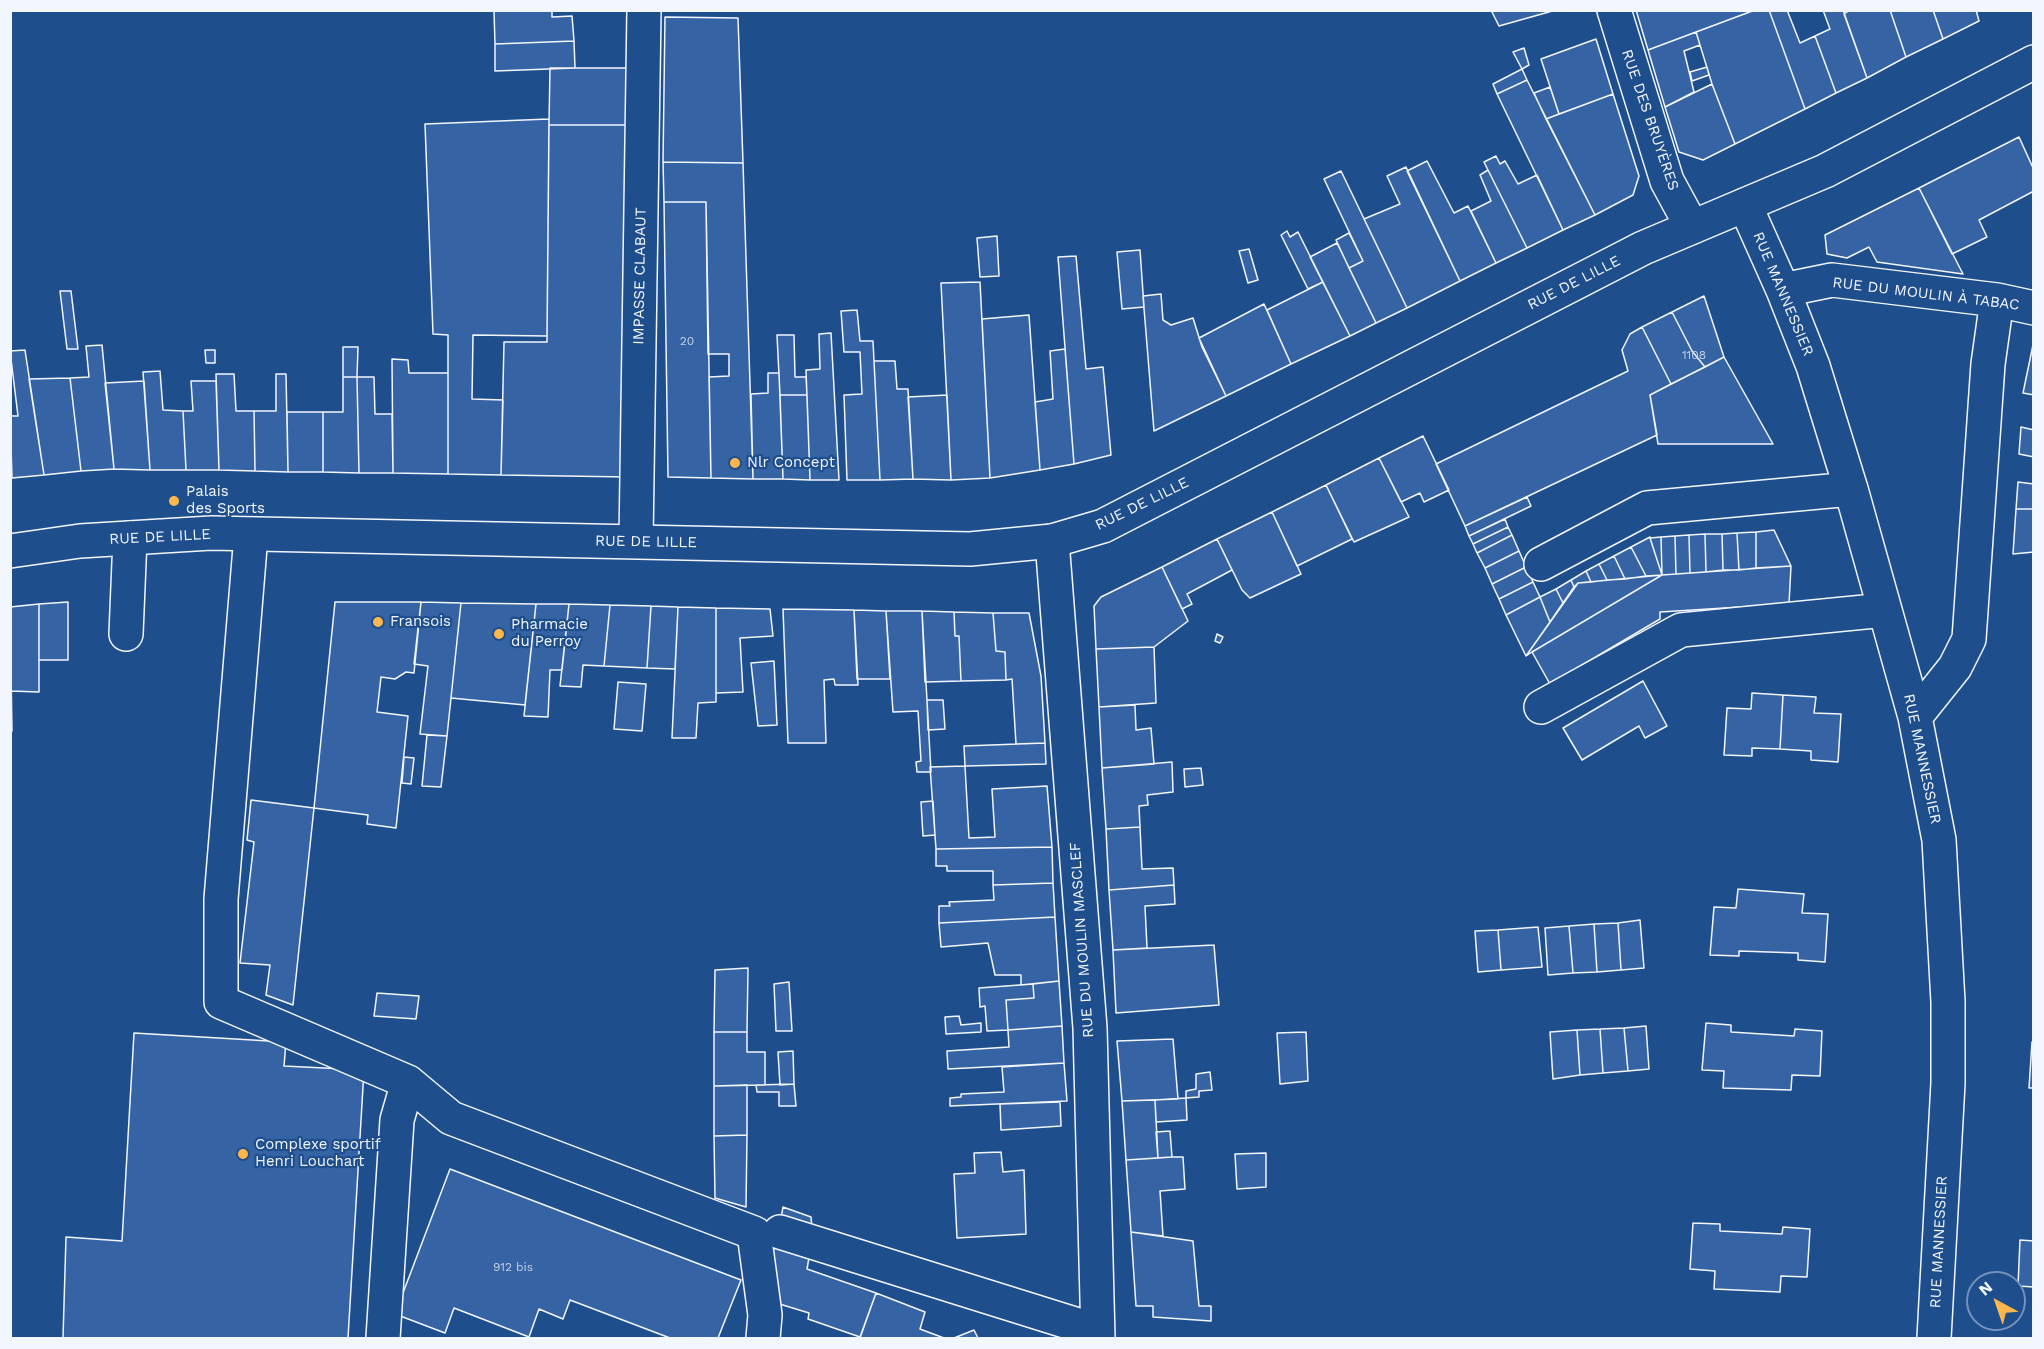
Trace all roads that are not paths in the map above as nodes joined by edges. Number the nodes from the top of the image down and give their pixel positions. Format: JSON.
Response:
{"nodes":[{"id":1,"x":644,"y":10,"type":"edge"},
{"id":2,"x":1614,"y":10,"type":"edge"},
{"id":3,"x":2034,"y":62,"type":"edge"},
{"id":4,"x":1745,"y":205,"type":"junction"},
{"id":5,"x":1692,"y":226,"type":"junction"},
{"id":6,"x":1783,"y":290,"type":"junction"},
{"id":7,"x":1997,"y":300,"type":"junction"},
{"id":8,"x":2034,"y":308,"type":"edge"},
{"id":9,"x":1851,"y":489,"type":"junction"},
{"id":10,"x":251,"y":534,"type":"junction"},
{"id":11,"x":130,"y":538,"type":"junction"},
{"id":12,"x":636,"y":541,"type":"junction"},
{"id":13,"x":1052,"y":541,"type":"junction"},
{"id":14,"x":10,"y":551,"type":"edge"},
{"id":15,"x":1541,"y":564,"type":"dead end"},
{"id":16,"x":1885,"y":610,"type":"junction"},
{"id":17,"x":126,"y":634,"type":"dead end"},
{"id":18,"x":1541,"y":707,"type":"dead end"},
{"id":19,"x":1915,"y":717,"type":"junction"},
{"id":20,"x":408,"y":1082,"type":"junction"},
{"id":21,"x":780,"y":1232,"type":"dead end"},
{"id":22,"x":1098,"y":1335,"type":"edge"},
{"id":23,"x":383,"y":1338,"type":"edge"},
{"id":24,"x":764,"y":1338,"type":"edge"},
{"id":25,"x":1934,"y":1338,"type":"edge"}],
"edges":[{"from":1,"to":12,"type":"street","name":"IMPASSE CLABAUT"},
{"from":2,"to":5,"type":"street","name":"RUE DES BRUYÈRES"},
{"from":3,"to":4,"type":"street","name":"RUE DE LILLE"},
{"from":4,"to":5,"type":"street","name":"RUE DE LILLE"},
{"from":4,"to":6,"type":"street","name":"RUE MANNESSIER"},
{"from":5,"to":13,"type":"street","name":"RUE DE LILLE"},
{"from":6,"to":7,"type":"street","name":"RUE DU MOULIN À TABAC"},
{"from":6,"to":9,"type":"street","name":"RUE MANNESSIER"},
{"from":7,"to":8,"type":"street","name":"RUE DU MOULIN À TABAC"},
{"from":7,"to":19,"type":"street"},
{"from":9,"to":15,"type":"street"},
{"from":9,"to":16,"type":"street","name":"RUE MANNESSIER"},
{"from":10,"to":11,"type":"street","name":"RUE DE LILLE"},
{"from":10,"to":12,"type":"street","name":"RUE DE LILLE"},
{"from":10,"to":20,"type":"street"},
{"from":11,"to":14,"type":"street","name":"RUE DE LILLE"},
{"from":11,"to":17,"type":"street"},
{"from":12,"to":13,"type":"street","name":"RUE DE LILLE"},
{"from":13,"to":22,"type":"street","name":"RUE DU MOULIN MASCLEF"},
{"from":16,"to":18,"type":"street"},
{"from":16,"to":19,"type":"street","name":"RUE MANNESSIER"},
{"from":19,"to":25,"type":"street","name":"RUE MANNESSIER"},
{"from":20,"to":23,"type":"street"},
{"from":20,"to":24,"type":"street"},
{"from":21,"to":22,"type":"street"}]}
